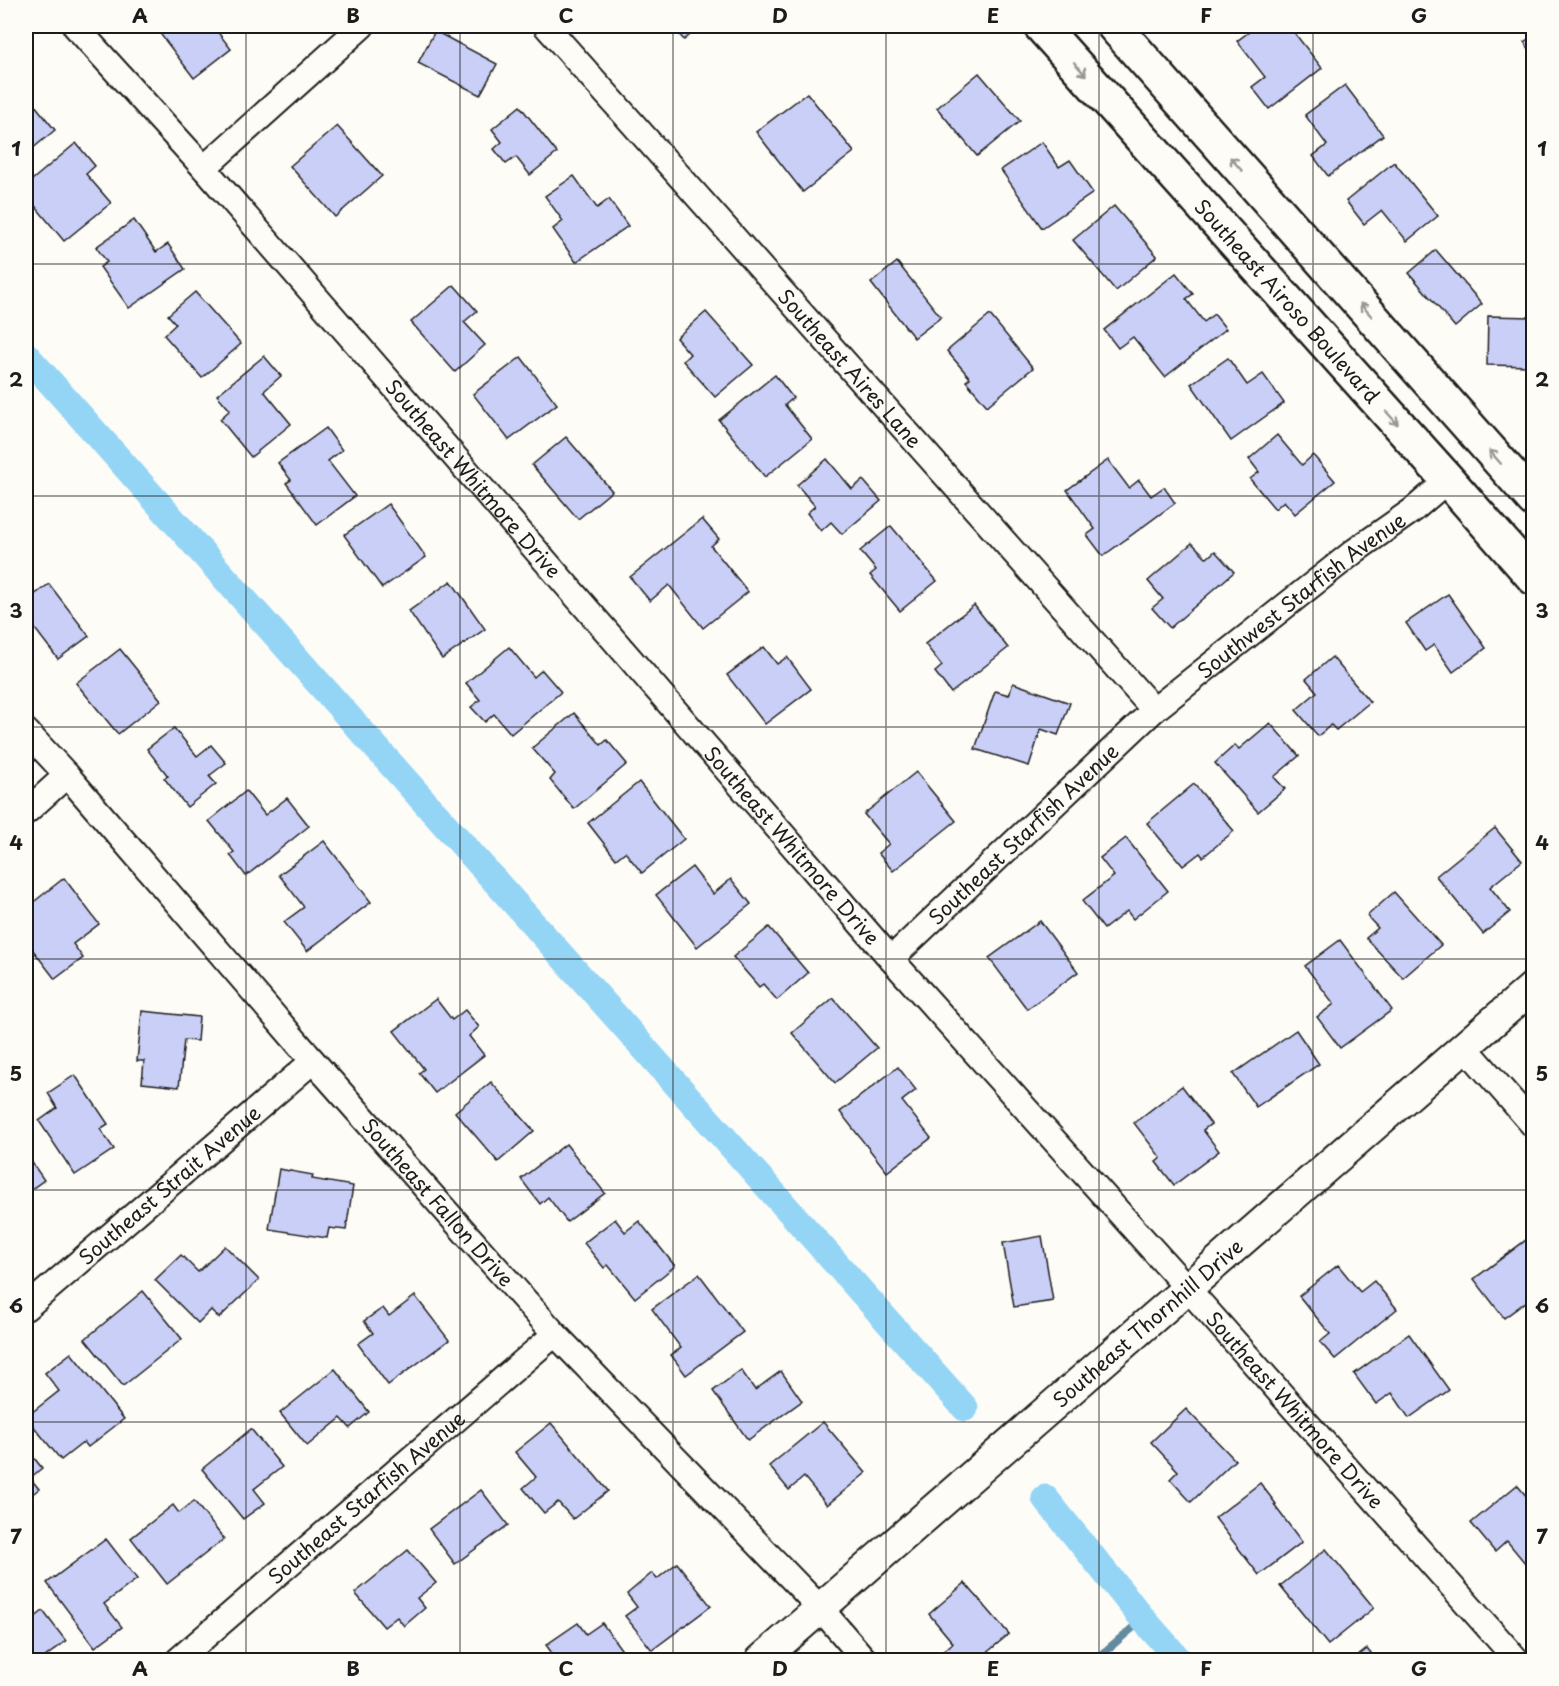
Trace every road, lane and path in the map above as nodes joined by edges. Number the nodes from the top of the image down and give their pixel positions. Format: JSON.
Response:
{"nodes":[{"id":1,"x":75,"y":26,"type":"edge"},
{"id":2,"x":362,"y":26,"type":"edge"},
{"id":3,"x":546,"y":26,"type":"edge"},
{"id":4,"x":1041,"y":26,"type":"edge"},
{"id":5,"x":1114,"y":26,"type":"edge"},
{"id":6,"x":204,"y":168,"type":"junction"},
{"id":7,"x":1448,"y":480,"type":"junction"},
{"id":8,"x":1529,"y":486,"type":"edge"},
{"id":9,"x":1533,"y":578,"type":"edge"},
{"id":10,"x":1154,"y":710,"type":"junction"},
{"id":11,"x":26,"y":731,"type":"edge"},
{"id":12,"x":67,"y":775,"type":"junction"},
{"id":13,"x":26,"y":812,"type":"edge"},
{"id":14,"x":891,"y":959,"type":"junction"},
{"id":15,"x":1533,"y":986,"type":"edge"},
{"id":16,"x":1465,"y":1047,"type":"junction"},
{"id":17,"x":313,"y":1061,"type":"junction"},
{"id":18,"x":1533,"y":1126,"type":"edge"},
{"id":19,"x":1188,"y":1289,"type":"junction"},
{"id":20,"x":26,"y":1308,"type":"edge"},
{"id":21,"x":555,"y":1335,"type":"junction"},
{"id":22,"x":821,"y":1609,"type":"junction"},
{"id":23,"x":178,"y":1660,"type":"edge"},
{"id":24,"x":761,"y":1660,"type":"edge"},
{"id":25,"x":864,"y":1660,"type":"edge"},
{"id":26,"x":1517,"y":1660,"type":"edge"}],
"edges":[{"from":1,"to":6,"type":"street","name":"Southeast Whitmore Drive"},
{"from":2,"to":6,"type":"street"},
{"from":3,"to":10,"type":"street","name":"Southeast Aires Lane"},
{"from":4,"to":7,"type":"main road","name":"Southeast Airoso Boulevard","one_way":true},
{"from":8,"to":5,"type":"main road","one_way":true},
{"from":6,"to":14,"type":"street","name":"Southeast Whitmore Drive"},
{"from":7,"to":9,"type":"main road","name":"Southeast Airoso Boulevard"},
{"from":7,"to":10,"type":"street","name":"Southwest Starfish Avenue"},
{"from":10,"to":14,"type":"street","name":"Southeast Starfish Avenue"},
{"from":11,"to":12,"type":"street","name":"Southeast Fallon Drive"},
{"from":12,"to":13,"type":"street"},
{"from":12,"to":17,"type":"street","name":"Southeast Fallon Drive"},
{"from":14,"to":19,"type":"street","name":"Southeast Whitmore Drive"},
{"from":15,"to":16,"type":"street","name":"Southeast Thornhill Drive"},
{"from":16,"to":18,"type":"street"},
{"from":16,"to":19,"type":"street","name":"Southeast Thornhill Drive"},
{"from":17,"to":20,"type":"street","name":"Southeast Strait Avenue"},
{"from":17,"to":21,"type":"street","name":"Southeast Fallon Drive"},
{"from":19,"to":22,"type":"street","name":"Southeast Thornhill Drive"},
{"from":19,"to":26,"type":"street","name":"Southeast Whitmore Drive"},
{"from":21,"to":22,"type":"street","name":"Southeast Fallon Drive"},
{"from":21,"to":23,"type":"street","name":"Southeast Starfish Avenue"},
{"from":22,"to":24,"type":"street","name":"Southeast Thornhill Drive"},
{"from":22,"to":25,"type":"street","name":"Southeast Fallon Drive"}]}
